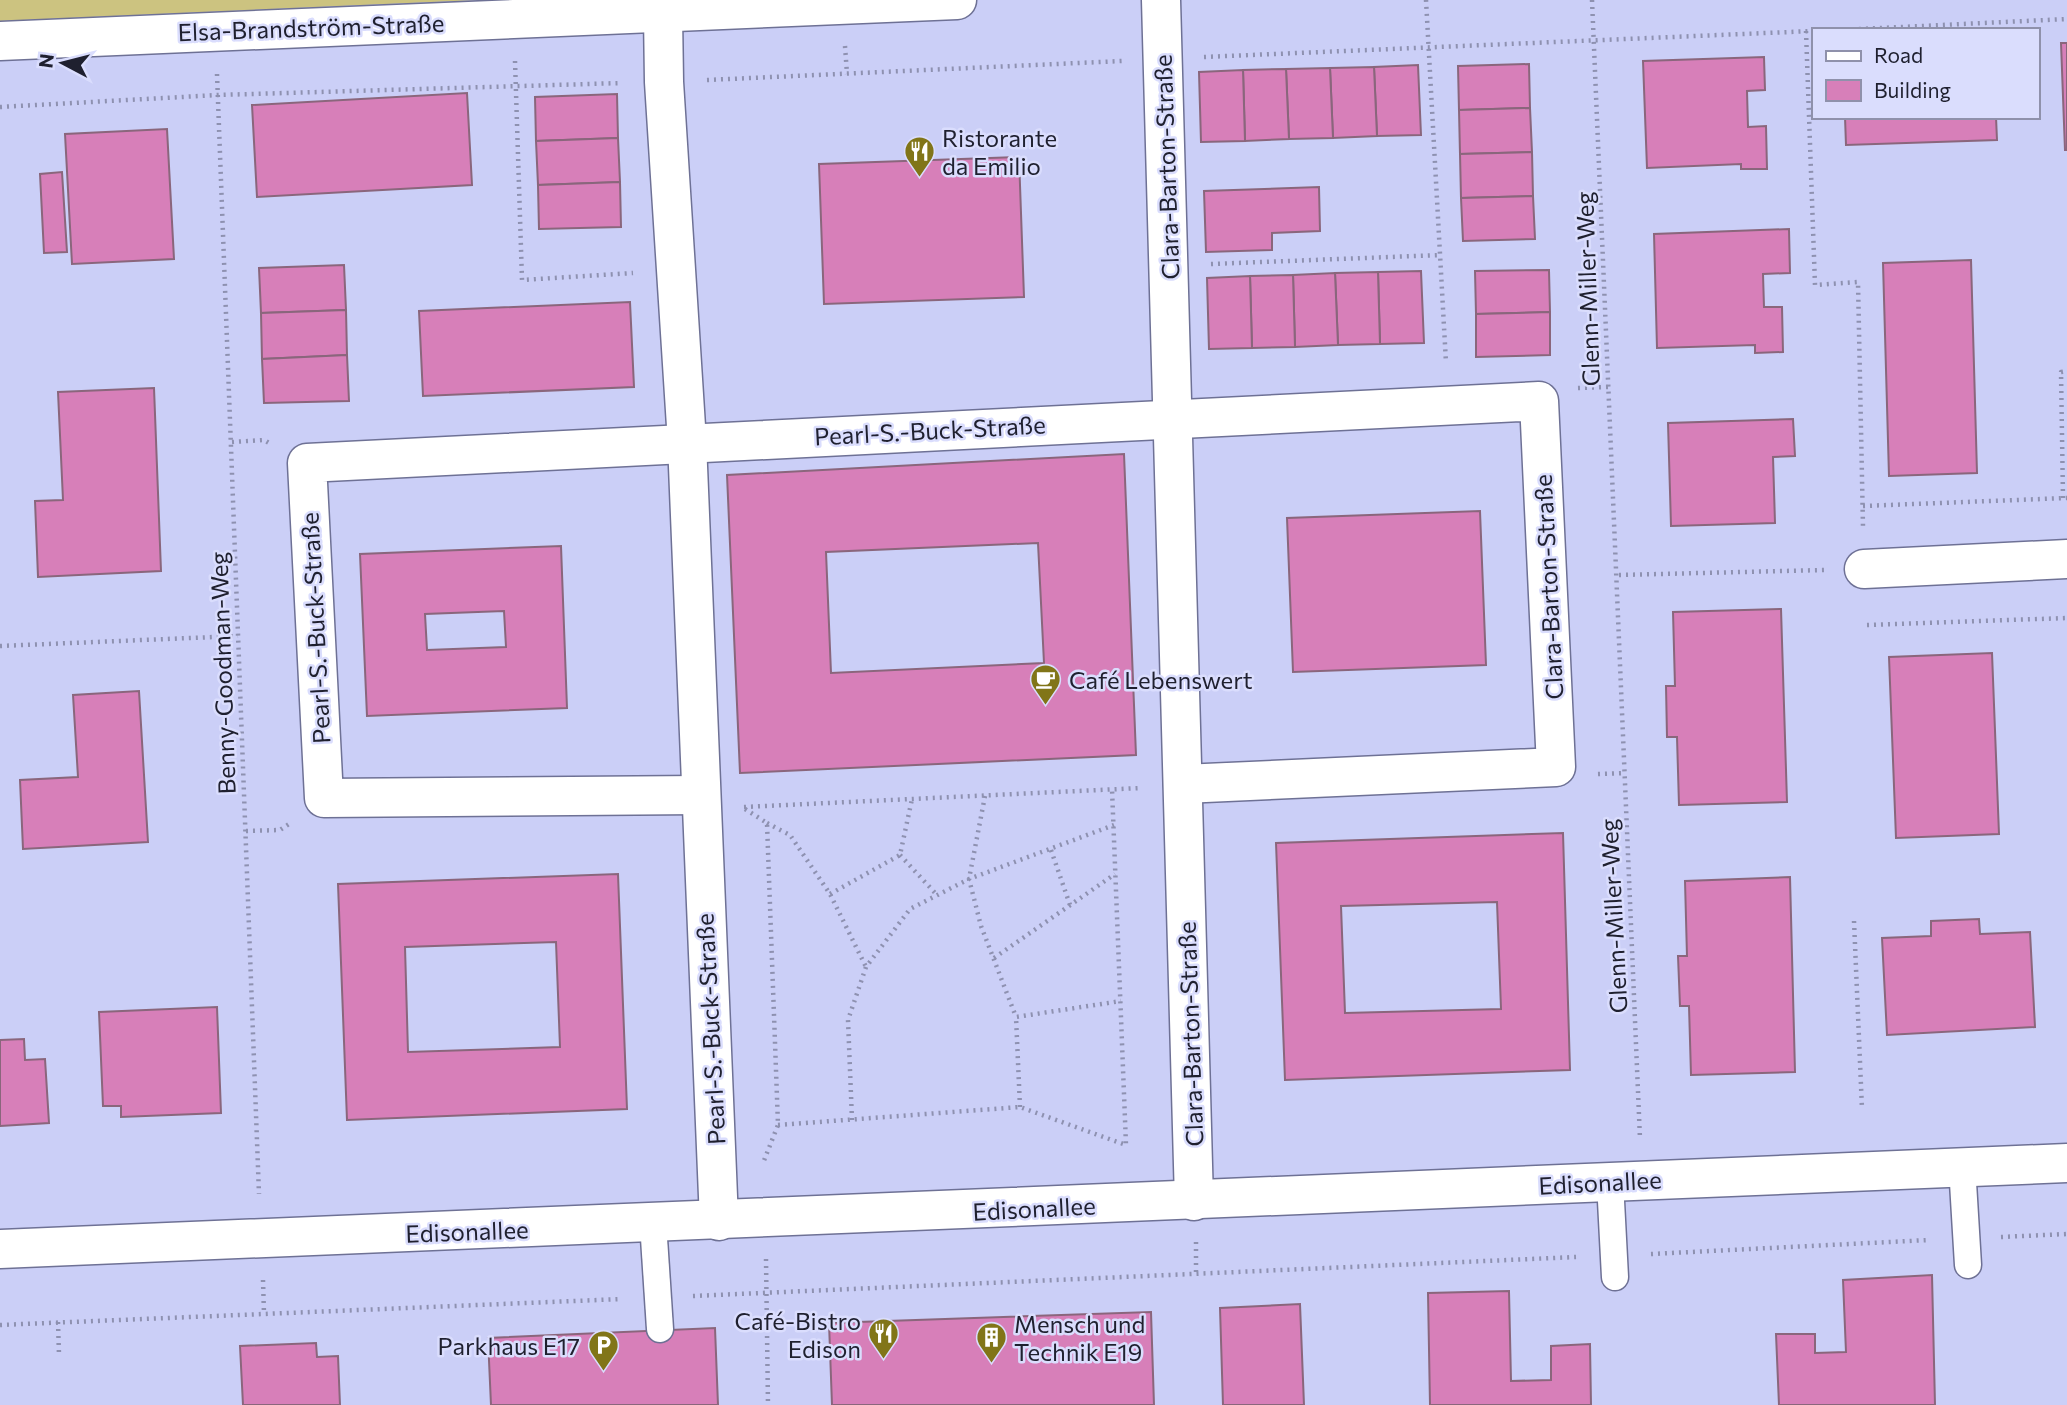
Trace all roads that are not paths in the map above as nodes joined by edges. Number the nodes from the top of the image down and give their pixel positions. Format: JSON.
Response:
{"nodes":[{"id":1,"x":957,"y":0,"type":"edge"},
{"id":2,"x":1161,"y":0,"type":"edge"},
{"id":3,"x":663,"y":15,"type":"junction"},
{"id":4,"x":0,"y":40,"type":"edge"},
{"id":5,"x":1172,"y":417,"type":"junction"},
{"id":6,"x":687,"y":442,"type":"junction"},
{"id":7,"x":2067,"y":559,"type":"edge"},
{"id":8,"x":1864,"y":569,"type":"road end"},
{"id":9,"x":1183,"y":784,"type":"junction"},
{"id":10,"x":700,"y":795,"type":"junction"},
{"id":11,"x":2067,"y":1163,"type":"edge"},
{"id":12,"x":1962,"y":1166,"type":"junction"},
{"id":13,"x":1626,"y":1181,"type":"junction"},
{"id":14,"x":1195,"y":1200,"type":"junction"},
{"id":15,"x":719,"y":1221,"type":"junction"},
{"id":16,"x":653,"y":1223,"type":"junction"},
{"id":17,"x":0,"y":1249,"type":"edge"},
{"id":18,"x":1968,"y":1265,"type":"dead end"},
{"id":19,"x":1614,"y":1266,"type":"road end"},
{"id":20,"x":660,"y":1329,"type":"dead end"}],
"edges":[{"from":1,"to":3,"type":"street","name":"Elsa-Brandström-Straße"},
{"from":2,"to":5,"type":"street","name":"Clara-Barton-Straße"},
{"from":3,"to":4,"type":"street","name":"Elsa-Brandström-Straße"},
{"from":3,"to":6,"type":"street","name":"Pearl-S.-Buck-Straße"},
{"from":5,"to":6,"type":"street","name":"Pearl-S.-Buck-Straße"},
{"from":5,"to":9,"type":"street","name":"Clara-Barton-Straße"},
{"from":5,"to":9,"type":"street","name":"Clara-Barton-Straße"},
{"from":6,"to":10,"type":"street","name":"Pearl-S.-Buck-Straße"},
{"from":6,"to":10,"type":"street","name":"Pearl-S.-Buck-Straße"},
{"from":7,"to":8,"type":"street"},
{"from":9,"to":14,"type":"street","name":"Clara-Barton-Straße"},
{"from":10,"to":15,"type":"street","name":"Pearl-S.-Buck-Straße"},
{"from":11,"to":12,"type":"street","name":"Edisonallee"},
{"from":12,"to":13,"type":"street","name":"Edisonallee"},
{"from":12,"to":18,"type":"lane"},
{"from":13,"to":14,"type":"street","name":"Edisonallee"},
{"from":13,"to":19,"type":"lane"},
{"from":14,"to":15,"type":"street","name":"Edisonallee"},
{"from":15,"to":16,"type":"street","name":"Edisonallee"},
{"from":16,"to":17,"type":"street","name":"Edisonallee"},
{"from":16,"to":20,"type":"lane"}]}
